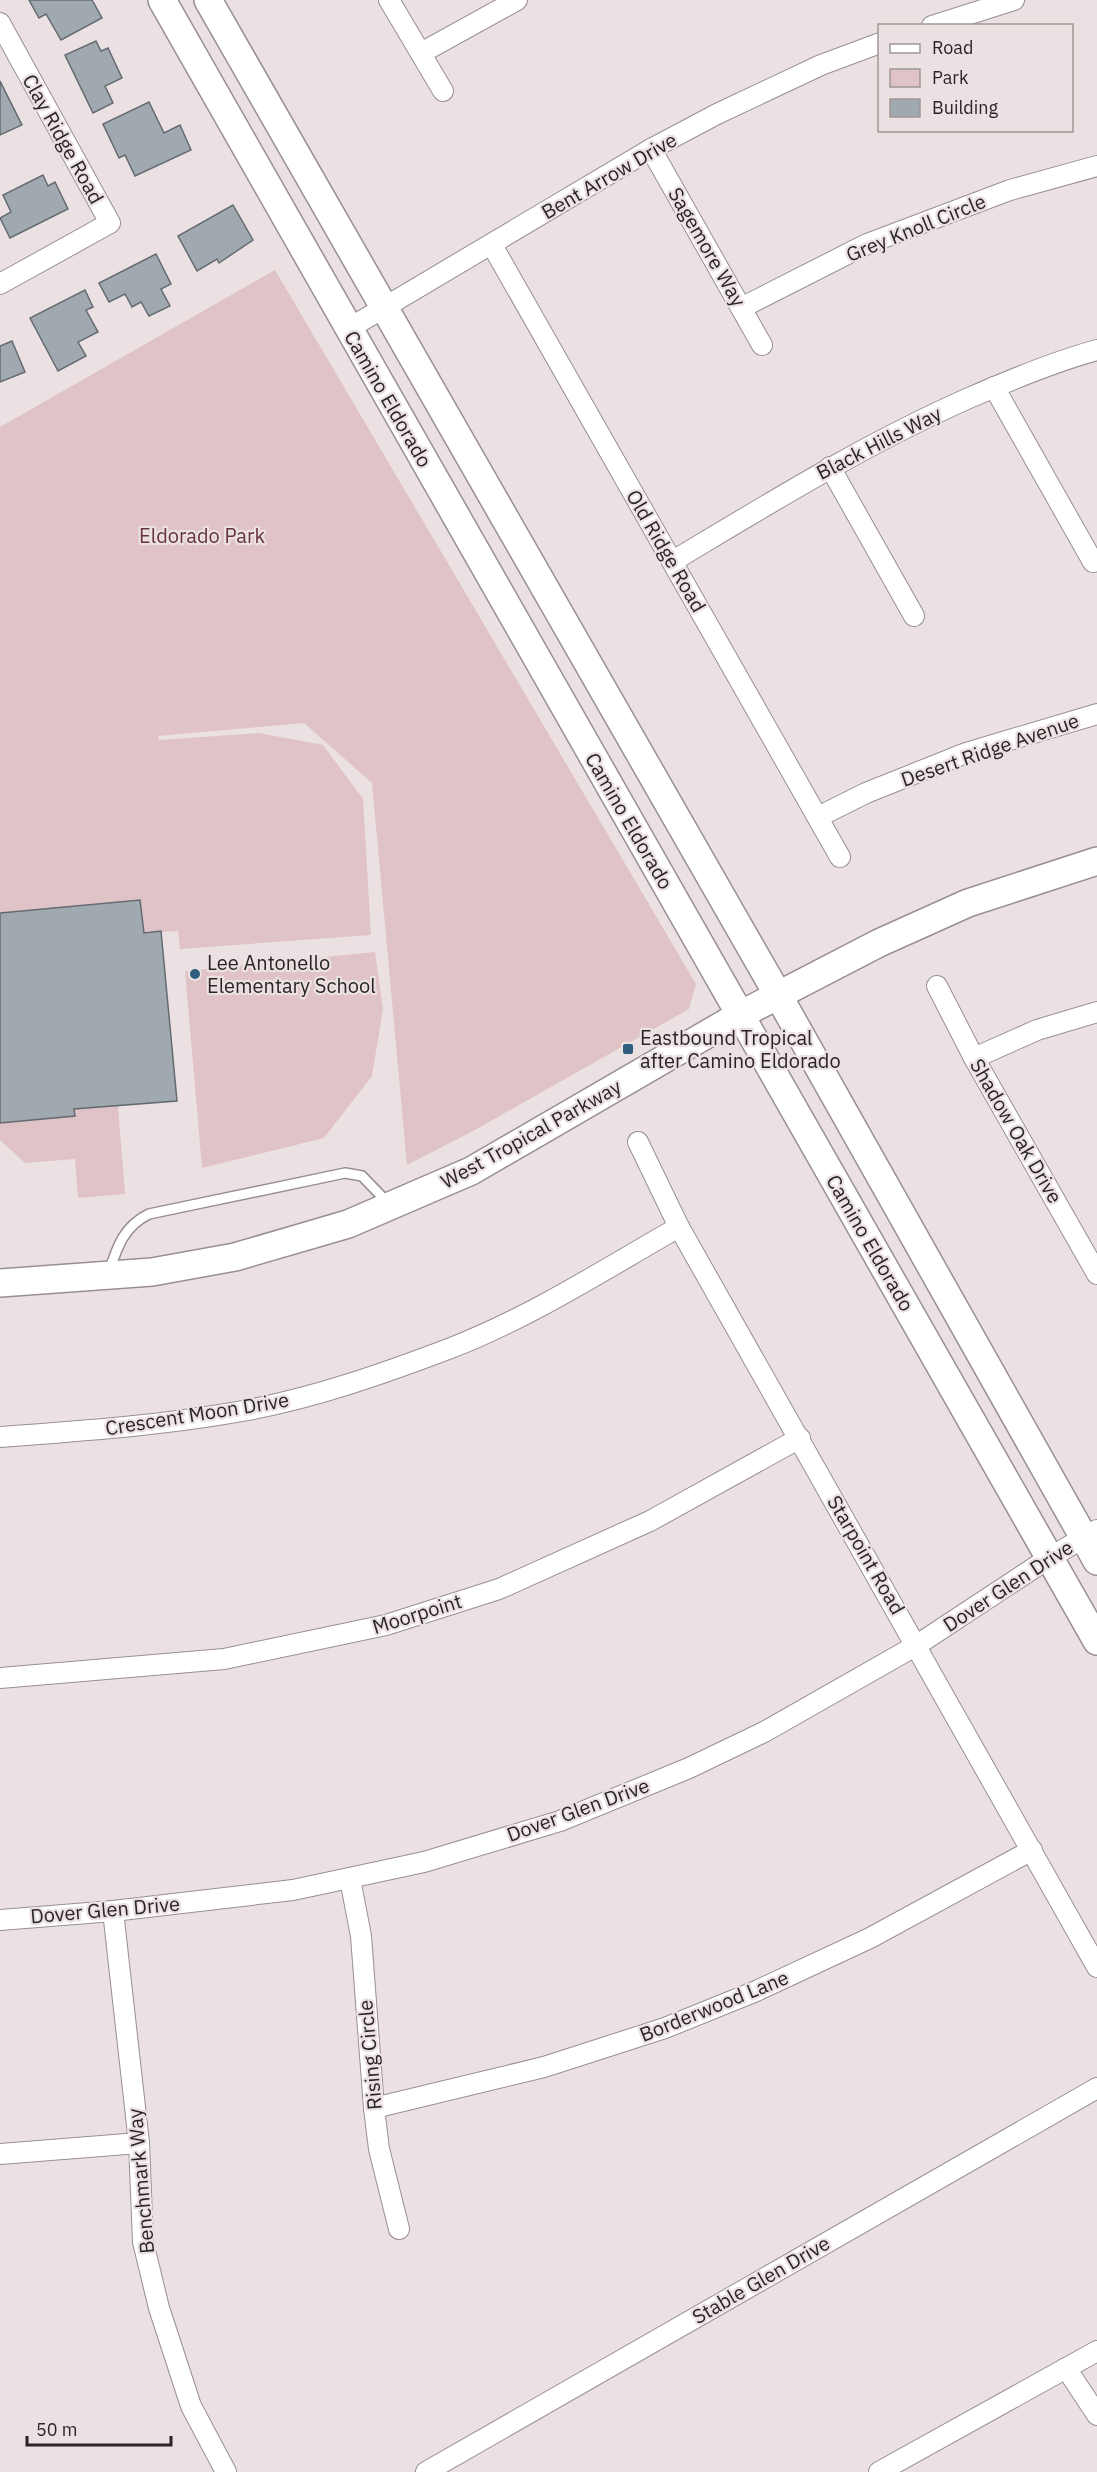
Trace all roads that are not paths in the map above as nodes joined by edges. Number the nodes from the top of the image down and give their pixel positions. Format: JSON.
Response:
{"nodes":[{"id":1,"x":162,"y":0,"type":"edge"},
{"id":2,"x":208,"y":0,"type":"edge"},
{"id":3,"x":389,"y":0,"type":"edge"},
{"id":4,"x":517,"y":0,"type":"edge"},
{"id":5,"x":1014,"y":0,"type":"edge"},
{"id":6,"x":0,"y":23,"type":"edge"},
{"id":7,"x":938,"y":24,"type":"edge"},
{"id":8,"x":878,"y":43,"type":"edge"},
{"id":9,"x":421,"y":53,"type":"junction"},
{"id":10,"x":443,"y":91,"type":"dead end"},
{"id":11,"x":651,"y":149,"type":"junction"},
{"id":12,"x":1097,"y":166,"type":"edge"},
{"id":13,"x":492,"y":245,"type":"junction"},
{"id":14,"x":0,"y":284,"type":"edge"},
{"id":15,"x":385,"y":307,"type":"junction"},
{"id":16,"x":741,"y":308,"type":"junction"},
{"id":17,"x":348,"y":329,"type":"junction"},
{"id":18,"x":762,"y":345,"type":"dead end"},
{"id":19,"x":1097,"y":350,"type":"edge"},
{"id":20,"x":994,"y":387,"type":"junction"},
{"id":21,"x":830,"y":467,"type":"junction"},
{"id":22,"x":673,"y":561,"type":"junction"},
{"id":23,"x":1093,"y":562,"type":"dead end"},
{"id":24,"x":914,"y":616,"type":"dead end"},
{"id":25,"x":1097,"y":714,"type":"edge"},
{"id":26,"x":818,"y":817,"type":"junction"},
{"id":27,"x":840,"y":857,"type":"dead end"},
{"id":28,"x":1097,"y":861,"type":"edge"},
{"id":29,"x":937,"y":986,"type":"dead end"},
{"id":30,"x":778,"y":994,"type":"junction"},
{"id":31,"x":1097,"y":1012,"type":"edge"},
{"id":32,"x":740,"y":1015,"type":"junction"},
{"id":33,"x":974,"y":1058,"type":"junction"},
{"id":34,"x":639,"y":1142,"type":"dead end"},
{"id":35,"x":390,"y":1206,"type":"junction"},
{"id":36,"x":679,"y":1227,"type":"junction"},
{"id":37,"x":1097,"y":1274,"type":"edge"},
{"id":38,"x":108,"y":1275,"type":"junction"},
{"id":39,"x":0,"y":1283,"type":"edge"},
{"id":40,"x":0,"y":1437,"type":"edge"},
{"id":41,"x":800,"y":1438,"type":"junction"},
{"id":42,"x":1090,"y":1533,"type":"edge"},
{"id":43,"x":1049,"y":1558,"type":"junction"},
{"id":44,"x":1097,"y":1561,"type":"edge"},
{"id":45,"x":1097,"y":1641,"type":"edge"},
{"id":46,"x":917,"y":1646,"type":"junction"},
{"id":47,"x":0,"y":1678,"type":"edge"},
{"id":48,"x":1032,"y":1850,"type":"junction"},
{"id":49,"x":350,"y":1879,"type":"junction"},
{"id":50,"x":112,"y":1911,"type":"junction"},
{"id":51,"x":0,"y":1920,"type":"edge"},
{"id":52,"x":1097,"y":1967,"type":"edge"},
{"id":53,"x":1097,"y":2088,"type":"edge"},
{"id":54,"x":374,"y":2108,"type":"junction"},
{"id":55,"x":139,"y":2144,"type":"junction"},
{"id":56,"x":0,"y":2154,"type":"edge"},
{"id":57,"x":399,"y":2229,"type":"dead end"},
{"id":58,"x":1097,"y":2351,"type":"edge"},
{"id":59,"x":1066,"y":2368,"type":"junction"},
{"id":60,"x":1097,"y":2415,"type":"edge"},
{"id":61,"x":226,"y":2472,"type":"edge"},
{"id":62,"x":426,"y":2472,"type":"edge"},
{"id":63,"x":879,"y":2472,"type":"edge"}],
"edges":[{"from":1,"to":17,"type":"main road","name":"Camino Eldorado"},
{"from":2,"to":15,"type":"main road","name":"Camino Eldorado"},
{"from":3,"to":9,"type":"street"},
{"from":4,"to":9,"type":"street"},
{"from":5,"to":7,"type":"street"},
{"from":6,"to":14,"type":"street","name":"Clay Ridge Road"},
{"from":8,"to":11,"type":"street","name":"Bent Arrow Drive"},
{"from":9,"to":10,"type":"street"},
{"from":11,"to":13,"type":"street","name":"Bent Arrow Drive"},
{"from":11,"to":16,"type":"street","name":"Sagemore Way"},
{"from":12,"to":16,"type":"street","name":"Grey Knoll Circle"},
{"from":13,"to":15,"type":"street","name":"Bent Arrow Drive"},
{"from":13,"to":22,"type":"street","name":"Old Ridge Road"},
{"from":15,"to":17,"type":"street","name":"Bent Arrow Drive"},
{"from":15,"to":30,"type":"main road","name":"Camino Eldorado"},
{"from":16,"to":18,"type":"street","name":"Sagemore Way"},
{"from":17,"to":32,"type":"main road","name":"Camino Eldorado"},
{"from":19,"to":20,"type":"street","name":"Black Hills Way"},
{"from":20,"to":21,"type":"street","name":"Black Hills Way"},
{"from":20,"to":23,"type":"street"},
{"from":21,"to":22,"type":"street","name":"Black Hills Way"},
{"from":21,"to":24,"type":"street"},
{"from":22,"to":26,"type":"street","name":"Old Ridge Road"},
{"from":25,"to":26,"type":"street","name":"Desert Ridge Avenue"},
{"from":26,"to":27,"type":"street","name":"Old Ridge Road"},
{"from":28,"to":30,"type":"main road","name":"West Tropical Parkway"},
{"from":29,"to":33,"type":"street","name":"Shadow Oak Drive"},
{"from":30,"to":32,"type":"main road","name":"West Tropical Parkway"},
{"from":30,"to":42,"type":"main road","name":"Camino Eldorado"},
{"from":31,"to":33,"type":"street"},
{"from":32,"to":35,"type":"main road","name":"West Tropical Parkway"},
{"from":32,"to":43,"type":"main road","name":"Camino Eldorado"},
{"from":33,"to":37,"type":"street","name":"Shadow Oak Drive"},
{"from":34,"to":36,"type":"street","name":"Starpoint Road"},
{"from":35,"to":38,"type":"main road","name":"West Tropical Parkway"},
{"from":35,"to":38,"type":"lane"},
{"from":36,"to":40,"type":"street","name":"Crescent Moon Drive"},
{"from":36,"to":41,"type":"street","name":"Starpoint Road"},
{"from":38,"to":39,"type":"main road","name":"West Tropical Parkway"},
{"from":41,"to":46,"type":"street","name":"Starpoint Road"},
{"from":41,"to":47,"type":"street","name":"Moorpoint"},
{"from":42,"to":43,"type":"street","name":"Dover Glen Drive"},
{"from":42,"to":44,"type":"main road","name":"Camino Eldorado"},
{"from":43,"to":45,"type":"main road","name":"Camino Eldorado"},
{"from":43,"to":46,"type":"street","name":"Dover Glen Drive"},
{"from":46,"to":48,"type":"street","name":"Starpoint Road"},
{"from":46,"to":49,"type":"street","name":"Dover Glen Drive"},
{"from":48,"to":52,"type":"street","name":"Starpoint Road"},
{"from":48,"to":54,"type":"street","name":"Borderwood Lane"},
{"from":49,"to":50,"type":"street","name":"Dover Glen Drive"},
{"from":49,"to":54,"type":"street","name":"Rising Circle"},
{"from":50,"to":51,"type":"street","name":"Dover Glen Drive"},
{"from":50,"to":55,"type":"street","name":"Benchmark Way"},
{"from":53,"to":62,"type":"street","name":"Stable Glen Drive"},
{"from":54,"to":57,"type":"street","name":"Rising Circle"},
{"from":55,"to":56,"type":"street"},
{"from":55,"to":61,"type":"street","name":"Benchmark Way"},
{"from":58,"to":59,"type":"street"},
{"from":59,"to":60,"type":"street"},
{"from":59,"to":63,"type":"street"}]}
